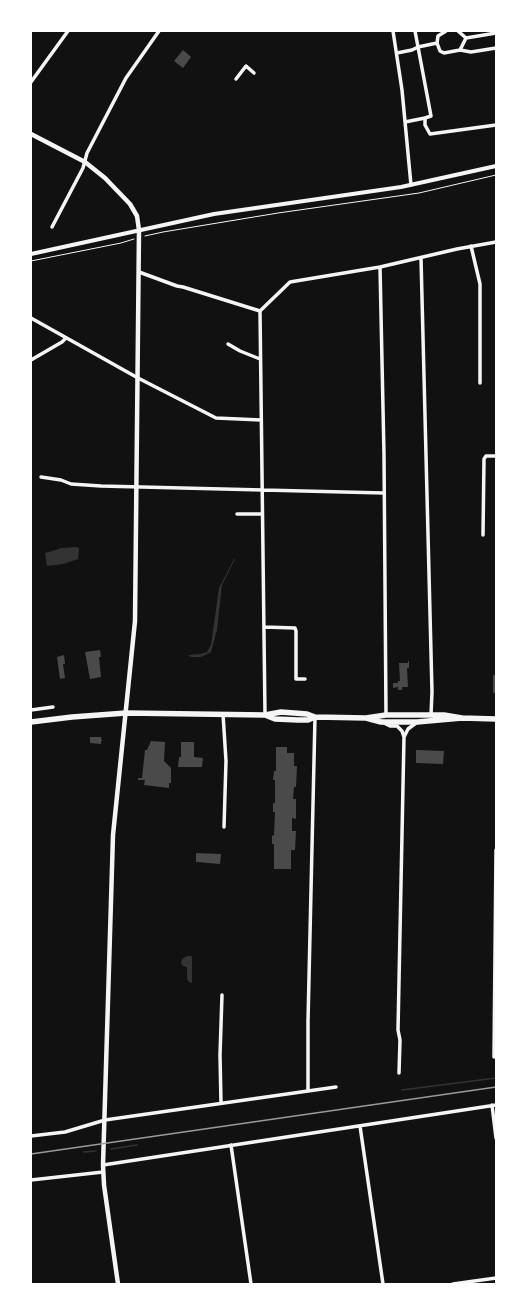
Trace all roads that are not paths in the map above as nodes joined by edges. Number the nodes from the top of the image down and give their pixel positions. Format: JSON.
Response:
{"nodes":[{"id":1,"x":68,"y":31,"type":"edge"},
{"id":2,"x":159,"y":31,"type":"edge"},
{"id":3,"x":393,"y":31,"type":"edge"},
{"id":4,"x":415,"y":31,"type":"edge"},
{"id":5,"x":446,"y":31,"type":"edge"},
{"id":6,"x":458,"y":31,"type":"edge"},
{"id":7,"x":496,"y":33,"type":"edge"},
{"id":8,"x":466,"y":38,"type":"junction"},
{"id":9,"x":437,"y":43,"type":"junction"},
{"id":10,"x":418,"y":47,"type":"junction"},
{"id":11,"x":496,"y":48,"type":"edge"},
{"id":12,"x":460,"y":50,"type":"junction"},
{"id":13,"x":397,"y":53,"type":"junction"},
{"id":14,"x":254,"y":73,"type":"dead end"},
{"id":15,"x":236,"y":79,"type":"dead end"},
{"id":16,"x":31,"y":82,"type":"edge"},
{"id":17,"x":425,"y":118,"type":"junction"},
{"id":18,"x":405,"y":122,"type":"junction"},
{"id":19,"x":496,"y":125,"type":"edge"},
{"id":20,"x":31,"y":134,"type":"edge"},
{"id":21,"x":85,"y":162,"type":"junction"},
{"id":22,"x":496,"y":166,"type":"edge"},
{"id":23,"x":411,"y":185,"type":"junction"},
{"id":24,"x":52,"y":227,"type":"dead end"},
{"id":25,"x":139,"y":230,"type":"junction"},
{"id":26,"x":496,"y":242,"type":"edge"},
{"id":27,"x":471,"y":246,"type":"junction"},
{"id":28,"x":31,"y":254,"type":"edge"},
{"id":29,"x":421,"y":258,"type":"junction"},
{"id":30,"x":380,"y":268,"type":"junction"},
{"id":31,"x":139,"y":272,"type":"junction"},
{"id":32,"x":260,"y":311,"type":"junction"},
{"id":33,"x":31,"y":318,"type":"edge"},
{"id":34,"x":66,"y":338,"type":"junction"},
{"id":35,"x":228,"y":344,"type":"dead end"},
{"id":36,"x":260,"y":359,"type":"junction"},
{"id":37,"x":31,"y":360,"type":"edge"},
{"id":38,"x":138,"y":378,"type":"junction"},
{"id":39,"x":480,"y":383,"type":"dead end"},
{"id":40,"x":262,"y":420,"type":"junction"},
{"id":41,"x":496,"y":456,"type":"edge"},
{"id":42,"x":41,"y":478,"type":"dead end"},
{"id":43,"x":137,"y":486,"type":"junction"},
{"id":44,"x":262,"y":489,"type":"junction"},
{"id":45,"x":384,"y":493,"type":"junction"},
{"id":46,"x":237,"y":514,"type":"dead end"},
{"id":47,"x":262,"y":514,"type":"junction"},
{"id":48,"x":483,"y":535,"type":"dead end"},
{"id":49,"x":264,"y":627,"type":"junction"},
{"id":50,"x":305,"y":679,"type":"dead end"},
{"id":51,"x":53,"y":707,"type":"dead end"},
{"id":52,"x":31,"y":710,"type":"edge"},
{"id":53,"x":126,"y":713,"type":"junction"},
{"id":54,"x":223,"y":714,"type":"junction"},
{"id":55,"x":386,"y":714,"type":"junction"},
{"id":56,"x":265,"y":715,"type":"junction"},
{"id":57,"x":431,"y":715,"type":"junction"},
{"id":58,"x":314,"y":717,"type":"junction"},
{"id":59,"x":366,"y":718,"type":"junction"},
{"id":60,"x":462,"y":718,"type":"junction"},
{"id":61,"x":496,"y":719,"type":"edge"},
{"id":62,"x":31,"y":722,"type":"edge"},
{"id":63,"x":381,"y":722,"type":"junction"},
{"id":64,"x":417,"y":722,"type":"junction"},
{"id":65,"x":404,"y":737,"type":"junction"},
{"id":66,"x":224,"y":827,"type":"dead end"},
{"id":67,"x":496,"y":850,"type":"edge"},
{"id":68,"x":222,"y":995,"type":"dead end"},
{"id":69,"x":494,"y":1057,"type":"dead end"},
{"id":70,"x":399,"y":1073,"type":"dead end"},
{"id":71,"x":336,"y":1087,"type":"dead end"},
{"id":72,"x":308,"y":1091,"type":"junction"},
{"id":73,"x":221,"y":1103,"type":"junction"},
{"id":74,"x":494,"y":1105,"type":"edge"},
{"id":75,"x":105,"y":1120,"type":"junction"},
{"id":76,"x":360,"y":1126,"type":"junction"},
{"id":77,"x":31,"y":1136,"type":"edge"},
{"id":78,"x":496,"y":1138,"type":"edge"},
{"id":79,"x":231,"y":1145,"type":"junction"},
{"id":80,"x":103,"y":1165,"type":"junction"},
{"id":81,"x":103,"y":1172,"type":"junction"},
{"id":82,"x":31,"y":1180,"type":"edge"},
{"id":83,"x":496,"y":1278,"type":"edge"},
{"id":84,"x":118,"y":1284,"type":"edge"},
{"id":85,"x":250,"y":1284,"type":"edge"},
{"id":86,"x":383,"y":1284,"type":"edge"},
{"id":87,"x":453,"y":1284,"type":"edge"}],
"edges":[{"from":1,"to":16,"type":"street"},
{"from":2,"to":21,"type":"street"},
{"from":3,"to":13,"type":"street"},
{"from":4,"to":10,"type":"street"},
{"from":5,"to":9,"type":"street"},
{"from":6,"to":8,"type":"street"},
{"from":7,"to":8,"type":"street"},
{"from":8,"to":12,"type":"street"},
{"from":9,"to":10,"type":"street"},
{"from":9,"to":12,"type":"street"},
{"from":10,"to":13,"type":"street"},
{"from":10,"to":17,"type":"street"},
{"from":11,"to":12,"type":"street"},
{"from":13,"to":18,"type":"street"},
{"from":14,"to":15,"type":"street"},
{"from":17,"to":18,"type":"street"},
{"from":17,"to":19,"type":"street"},
{"from":18,"to":23,"type":"street"},
{"from":20,"to":21,"type":"main road"},
{"from":21,"to":24,"type":"street"},
{"from":21,"to":25,"type":"main road"},
{"from":22,"to":23,"type":"street"},
{"from":23,"to":25,"type":"street"},
{"from":25,"to":28,"type":"street"},
{"from":25,"to":31,"type":"main road"},
{"from":26,"to":27,"type":"street"},
{"from":27,"to":29,"type":"street"},
{"from":27,"to":39,"type":"street"},
{"from":29,"to":30,"type":"street"},
{"from":29,"to":57,"type":"street"},
{"from":30,"to":32,"type":"street"},
{"from":30,"to":45,"type":"street"},
{"from":31,"to":32,"type":"street"},
{"from":31,"to":38,"type":"main road"},
{"from":32,"to":36,"type":"street"},
{"from":33,"to":34,"type":"street"},
{"from":34,"to":37,"type":"street"},
{"from":34,"to":38,"type":"street"},
{"from":35,"to":36,"type":"street"},
{"from":36,"to":40,"type":"street"},
{"from":38,"to":40,"type":"street"},
{"from":38,"to":43,"type":"main road"},
{"from":40,"to":44,"type":"street"},
{"from":41,"to":48,"type":"street"},
{"from":42,"to":43,"type":"street"},
{"from":43,"to":44,"type":"street"},
{"from":43,"to":53,"type":"main road"},
{"from":44,"to":45,"type":"street"},
{"from":44,"to":47,"type":"street"},
{"from":45,"to":55,"type":"street"},
{"from":46,"to":47,"type":"street"},
{"from":47,"to":49,"type":"street"},
{"from":49,"to":50,"type":"street"},
{"from":49,"to":56,"type":"street"},
{"from":51,"to":52,"type":"street"},
{"from":53,"to":54,"type":"highway"},
{"from":53,"to":62,"type":"highway"},
{"from":53,"to":75,"type":"main road"},
{"from":54,"to":56,"type":"highway"},
{"from":54,"to":66,"type":"street"},
{"from":55,"to":57,"type":"highway"},
{"from":55,"to":59,"type":"highway"},
{"from":56,"to":58,"type":"highway"},
{"from":57,"to":60,"type":"highway"},
{"from":58,"to":59,"type":"highway"},
{"from":58,"to":72,"type":"street"},
{"from":59,"to":63,"type":"highway"},
{"from":60,"to":61,"type":"highway"},
{"from":60,"to":64,"type":"highway"},
{"from":63,"to":64,"type":"highway"},
{"from":63,"to":65,"type":"street"},
{"from":64,"to":65,"type":"street"},
{"from":65,"to":70,"type":"street"},
{"from":67,"to":69,"type":"street"},
{"from":68,"to":73,"type":"street"},
{"from":71,"to":72,"type":"street"},
{"from":72,"to":73,"type":"street"},
{"from":73,"to":75,"type":"street"},
{"from":74,"to":76,"type":"street"},
{"from":74,"to":78,"type":"street"},
{"from":75,"to":77,"type":"street"},
{"from":75,"to":80,"type":"main road"},
{"from":76,"to":79,"type":"street"},
{"from":76,"to":86,"type":"street"},
{"from":79,"to":80,"type":"street"},
{"from":79,"to":85,"type":"street"},
{"from":80,"to":81,"type":"main road"},
{"from":81,"to":82,"type":"street"},
{"from":81,"to":84,"type":"main road"},
{"from":83,"to":87,"type":"street"}]}
